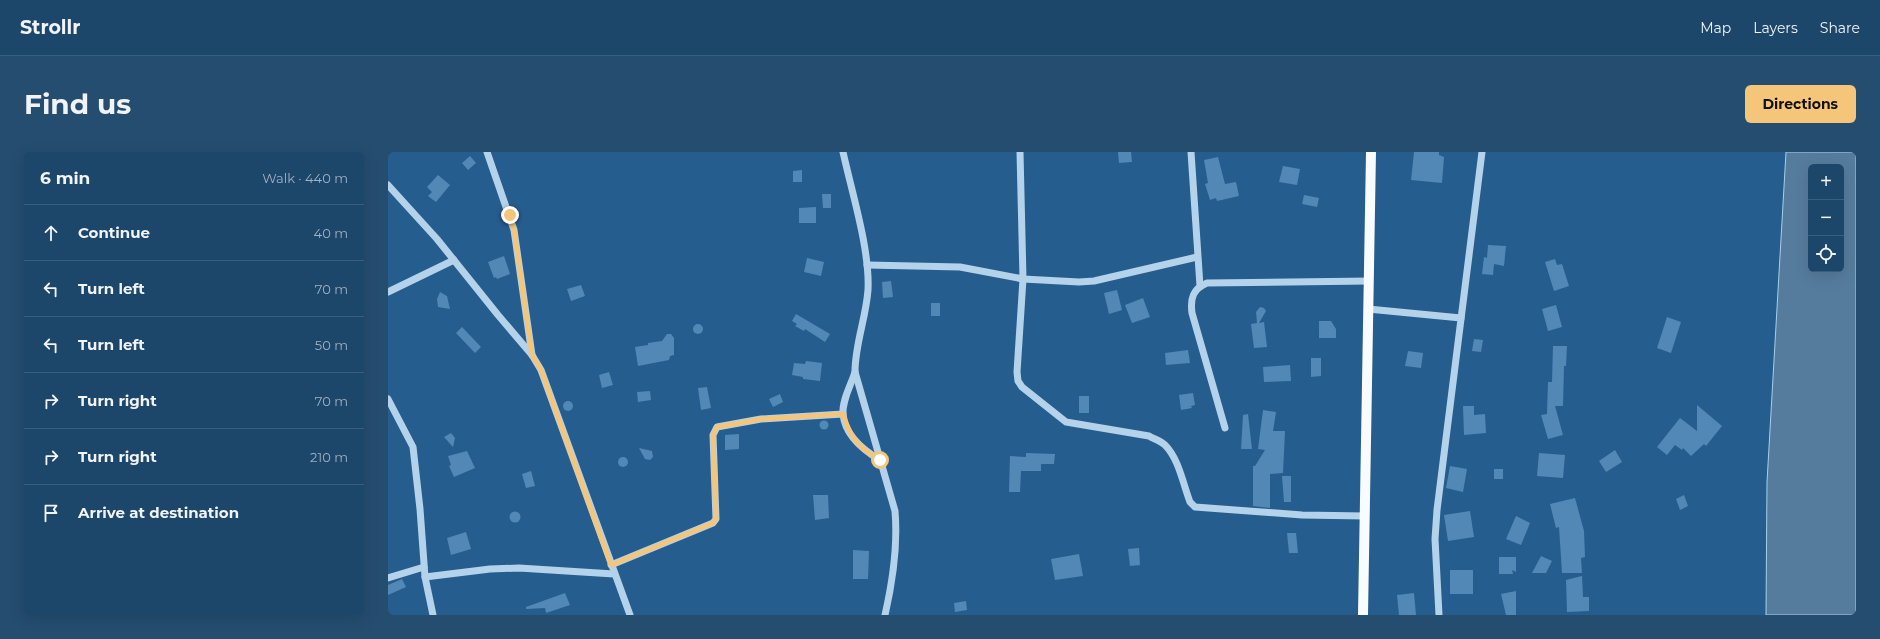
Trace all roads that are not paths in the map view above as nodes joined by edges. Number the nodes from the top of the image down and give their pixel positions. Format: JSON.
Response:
{"nodes":[{"id":1,"x":487,"y":152,"type":"edge"},
{"id":2,"x":843,"y":152,"type":"edge"},
{"id":3,"x":1020,"y":152,"type":"edge"},
{"id":4,"x":1191,"y":152,"type":"edge"},
{"id":5,"x":1371,"y":152,"type":"edge"},
{"id":6,"x":1482,"y":152,"type":"edge"},
{"id":7,"x":388,"y":185,"type":"edge"},
{"id":8,"x":1197,"y":258,"type":"junction"},
{"id":9,"x":454,"y":260,"type":"junction"},
{"id":10,"x":867,"y":265,"type":"junction"},
{"id":11,"x":1023,"y":279,"type":"junction"},
{"id":12,"x":1369,"y":281,"type":"junction"},
{"id":13,"x":1200,"y":286,"type":"junction"},
{"id":14,"x":388,"y":292,"type":"edge"},
{"id":15,"x":1368,"y":309,"type":"junction"},
{"id":16,"x":1461,"y":318,"type":"junction"},
{"id":17,"x":532,"y":355,"type":"junction"},
{"id":18,"x":855,"y":372,"type":"junction"},
{"id":19,"x":388,"y":399,"type":"edge"},
{"id":20,"x":843,"y":414,"type":"junction"},
{"id":21,"x":1225,"y":428,"type":"dead end"},
{"id":22,"x":880,"y":460,"type":"junction"},
{"id":23,"x":1365,"y":516,"type":"junction"},
{"id":24,"x":611,"y":565,"type":"junction"},
{"id":25,"x":424,"y":567,"type":"junction"},
{"id":26,"x":614,"y":574,"type":"junction"},
{"id":27,"x":425,"y":577,"type":"junction"},
{"id":28,"x":388,"y":578,"type":"edge"},
{"id":29,"x":434,"y":615,"type":"edge"},
{"id":30,"x":630,"y":615,"type":"edge"},
{"id":31,"x":885,"y":615,"type":"edge"},
{"id":32,"x":1363,"y":615,"type":"edge"},
{"id":33,"x":1439,"y":615,"type":"edge"}],
"edges":[{"from":1,"to":17,"type":"street"},
{"from":2,"to":10,"type":"street"},
{"from":3,"to":11,"type":"street"},
{"from":4,"to":8,"type":"street"},
{"from":5,"to":12,"type":"main road"},
{"from":6,"to":16,"type":"street"},
{"from":7,"to":9,"type":"street"},
{"from":8,"to":11,"type":"street"},
{"from":8,"to":13,"type":"street"},
{"from":9,"to":14,"type":"street"},
{"from":9,"to":17,"type":"street"},
{"from":10,"to":11,"type":"street"},
{"from":10,"to":18,"type":"street"},
{"from":11,"to":23,"type":"street"},
{"from":12,"to":13,"type":"street"},
{"from":12,"to":15,"type":"main road"},
{"from":13,"to":21,"type":"street"},
{"from":15,"to":16,"type":"street"},
{"from":15,"to":23,"type":"main road"},
{"from":16,"to":33,"type":"street"},
{"from":17,"to":24,"type":"street"},
{"from":18,"to":20,"type":"street"},
{"from":18,"to":22,"type":"street"},
{"from":19,"to":25,"type":"street"},
{"from":20,"to":22,"type":"street"},
{"from":20,"to":24,"type":"street"},
{"from":22,"to":31,"type":"street"},
{"from":23,"to":32,"type":"main road"},
{"from":24,"to":26,"type":"street"},
{"from":25,"to":27,"type":"street"},
{"from":25,"to":28,"type":"street"},
{"from":26,"to":27,"type":"street"},
{"from":26,"to":30,"type":"street"},
{"from":27,"to":29,"type":"street"}]}
